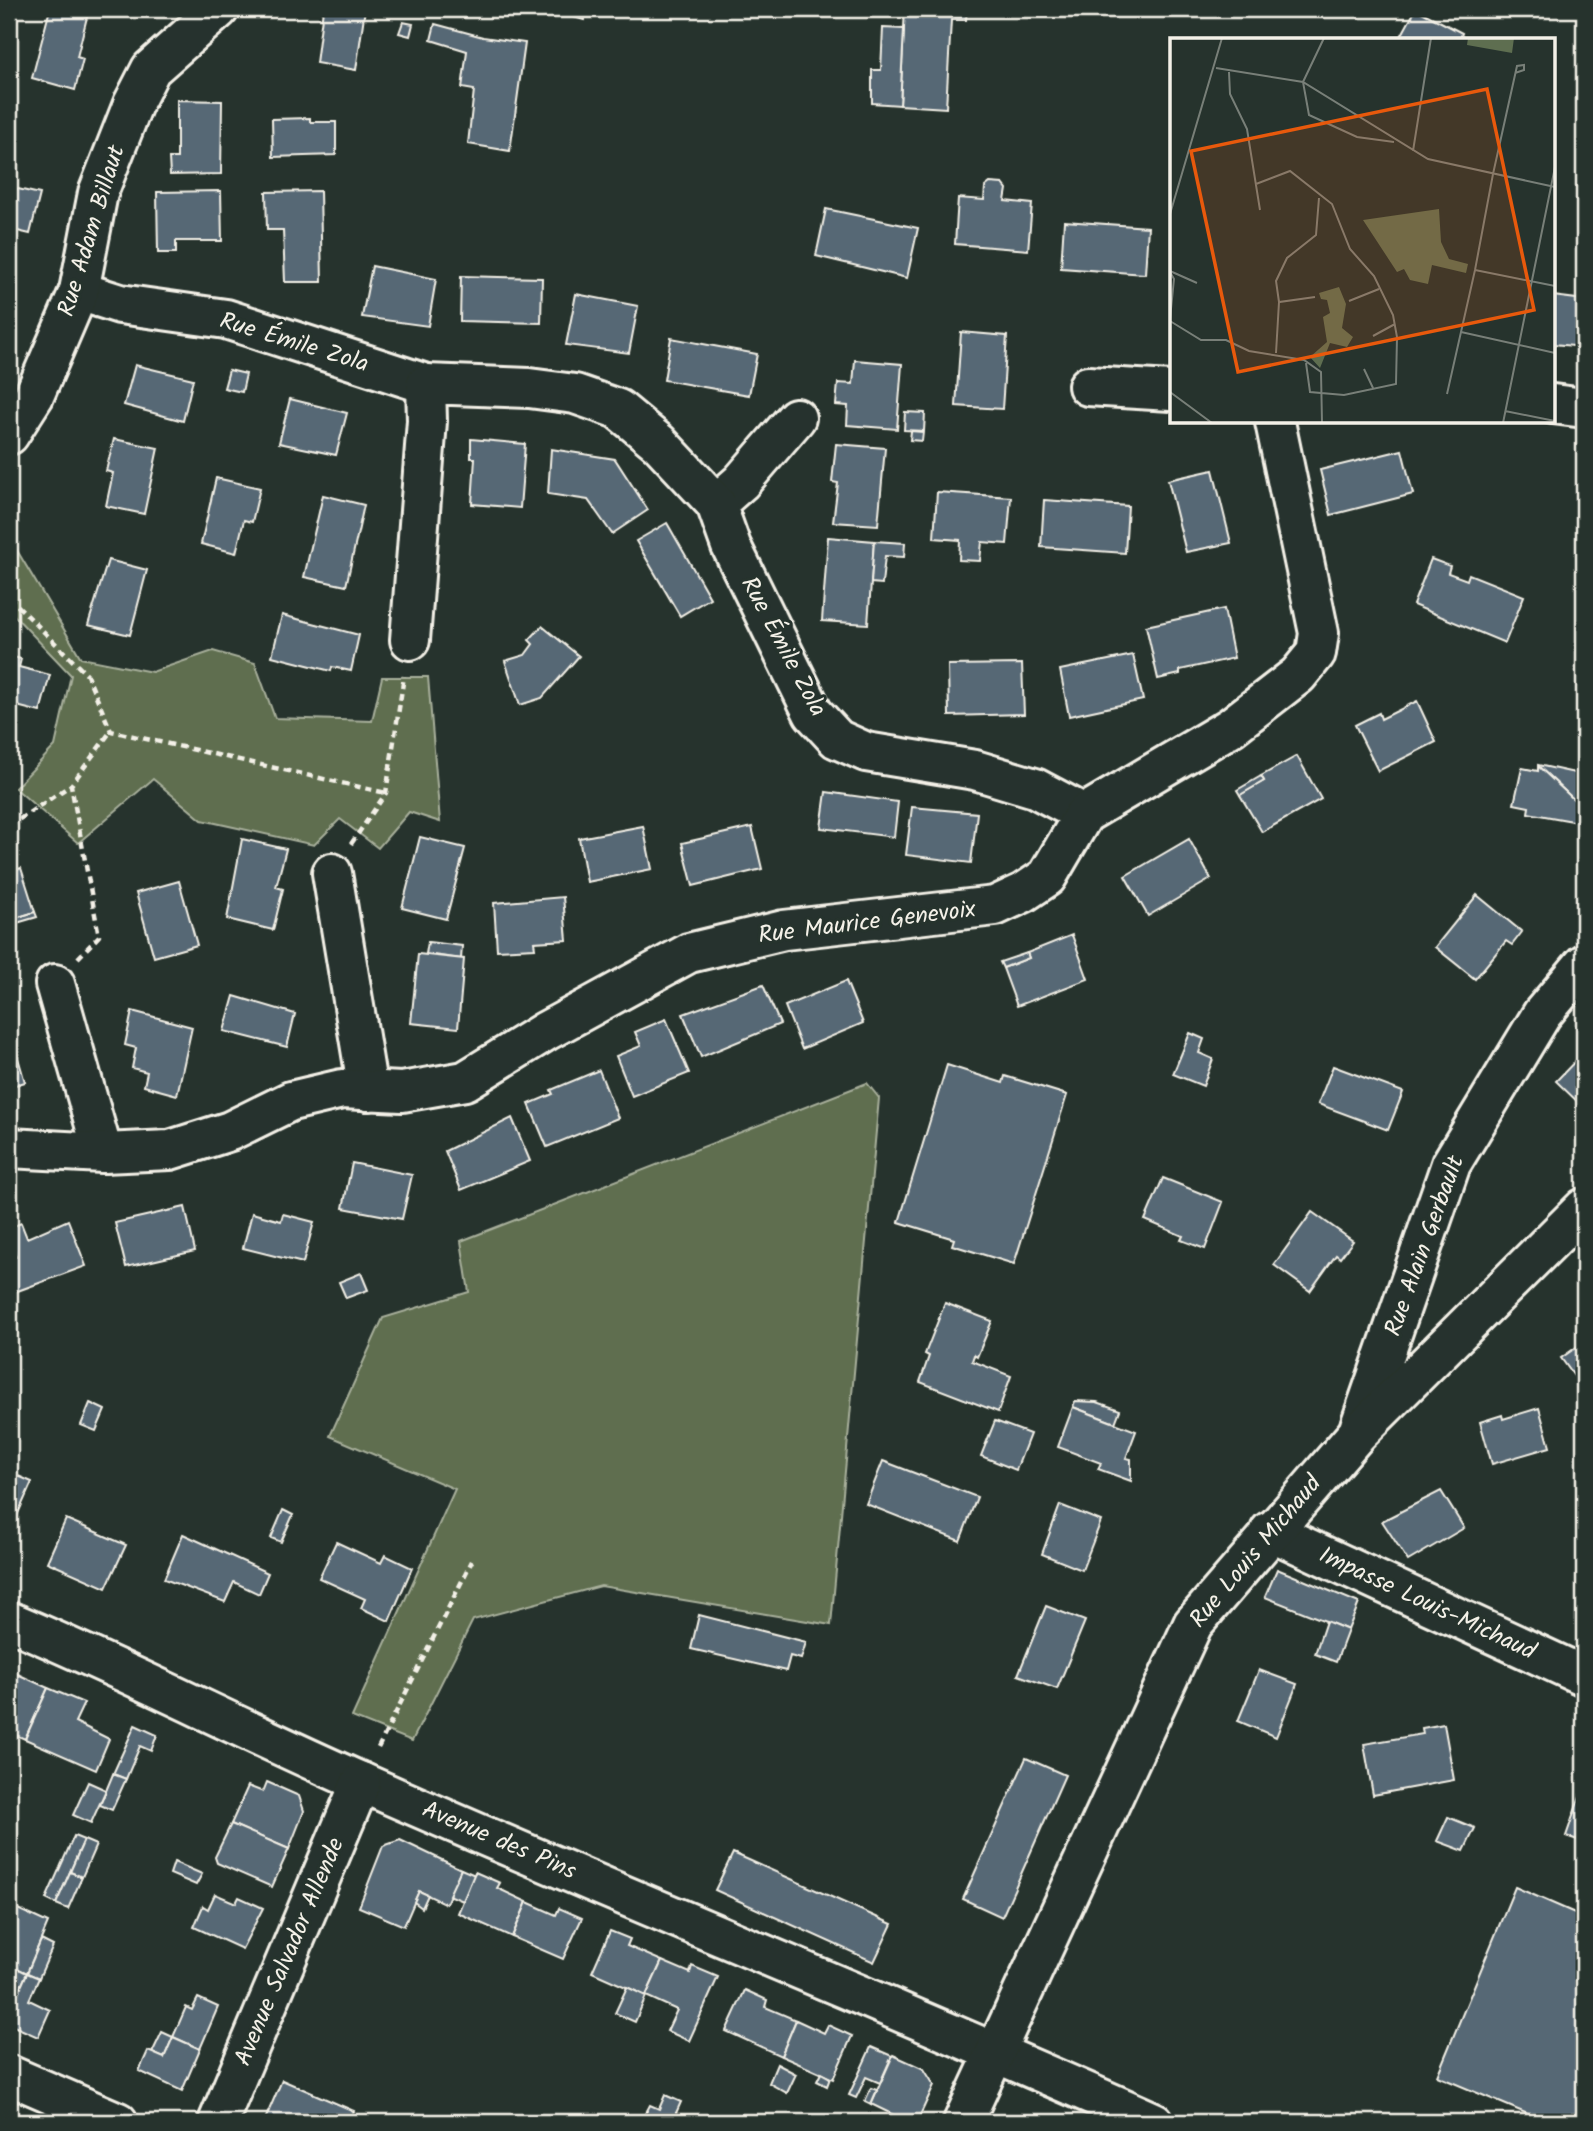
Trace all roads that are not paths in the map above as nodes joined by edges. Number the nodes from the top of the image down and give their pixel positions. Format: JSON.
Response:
{"nodes":[{"id":1,"x":219,"y":9,"type":"edge"},
{"id":2,"x":79,"y":291,"type":"junction"},
{"id":3,"x":426,"y":384,"type":"junction"},
{"id":4,"x":1088,"y":386,"type":"dead end"},
{"id":5,"x":1170,"y":391,"type":"edge"},
{"id":6,"x":1554,"y":404,"type":"edge"},
{"id":7,"x":1584,"y":408,"type":"edge"},
{"id":8,"x":796,"y":418,"type":"dead end"},
{"id":9,"x":1275,"y":424,"type":"edge"},
{"id":10,"x":9,"y":435,"type":"edge"},
{"id":11,"x":716,"y":504,"type":"junction"},
{"id":12,"x":410,"y":640,"type":"road end"},
{"id":13,"x":1084,"y":814,"type":"junction"},
{"id":14,"x":332,"y":873,"type":"road end"},
{"id":15,"x":1584,"y":964,"type":"edge"},
{"id":16,"x":55,"y":984,"type":"road end"},
{"id":17,"x":368,"y":1091,"type":"junction"},
{"id":18,"x":9,"y":1148,"type":"edge"},
{"id":19,"x":103,"y":1153,"type":"junction"},
{"id":20,"x":1584,"y":1208,"type":"edge"},
{"id":21,"x":1356,"y":1434,"type":"junction"},
{"id":22,"x":1270,"y":1531,"type":"junction"},
{"id":23,"x":9,"y":1621,"type":"edge"},
{"id":24,"x":1584,"y":1676,"type":"edge"},
{"id":25,"x":361,"y":1782,"type":"junction"},
{"id":26,"x":995,"y":2051,"type":"junction"},
{"id":27,"x":9,"y":2075,"type":"edge"},
{"id":28,"x":118,"y":2122,"type":"edge"},
{"id":29,"x":218,"y":2122,"type":"edge"},
{"id":30,"x":963,"y":2122,"type":"edge"},
{"id":31,"x":1154,"y":2122,"type":"edge"}],
"edges":[{"from":1,"to":2,"type":"street","name":"Rue Adam Billaut"},
{"from":2,"to":3,"type":"street","name":"Rue Émile Zola"},
{"from":2,"to":10,"type":"street","name":"Rue Adam Billaut"},
{"from":3,"to":11,"type":"street","name":"Rue Émile Zola"},
{"from":3,"to":12,"type":"street"},
{"from":4,"to":5,"type":"street"},
{"from":6,"to":7,"type":"street"},
{"from":8,"to":11,"type":"street"},
{"from":9,"to":13,"type":"street","name":"Rue Maurice Genevoix"},
{"from":11,"to":13,"type":"street","name":"Rue Émile Zola"},
{"from":13,"to":17,"type":"street","name":"Rue Maurice Genevoix"},
{"from":14,"to":17,"type":"street"},
{"from":15,"to":21,"type":"street","name":"Rue Alain Gerbault"},
{"from":16,"to":19,"type":"street"},
{"from":17,"to":19,"type":"street","name":"Rue Maurice Genevoix"},
{"from":18,"to":19,"type":"street","name":"Rue Maurice Genevoix"},
{"from":20,"to":21,"type":"street","name":"Rue Louis Michaud"},
{"from":21,"to":22,"type":"street","name":"Rue Louis Michaud"},
{"from":22,"to":24,"type":"street","name":"Impasse Louis-Michaud"},
{"from":22,"to":26,"type":"street","name":"Rue Louis Michaud"},
{"from":23,"to":25,"type":"street","name":"Avenue des Pins"},
{"from":25,"to":26,"type":"street","name":"Avenue des Pins"},
{"from":25,"to":29,"type":"street","name":"Avenue Salvador Allende"},
{"from":26,"to":30,"type":"street","name":"Rue Louis Michaud"},
{"from":26,"to":31,"type":"street","name":"Avenue des Pins"},
{"from":27,"to":28,"type":"street"}]}
